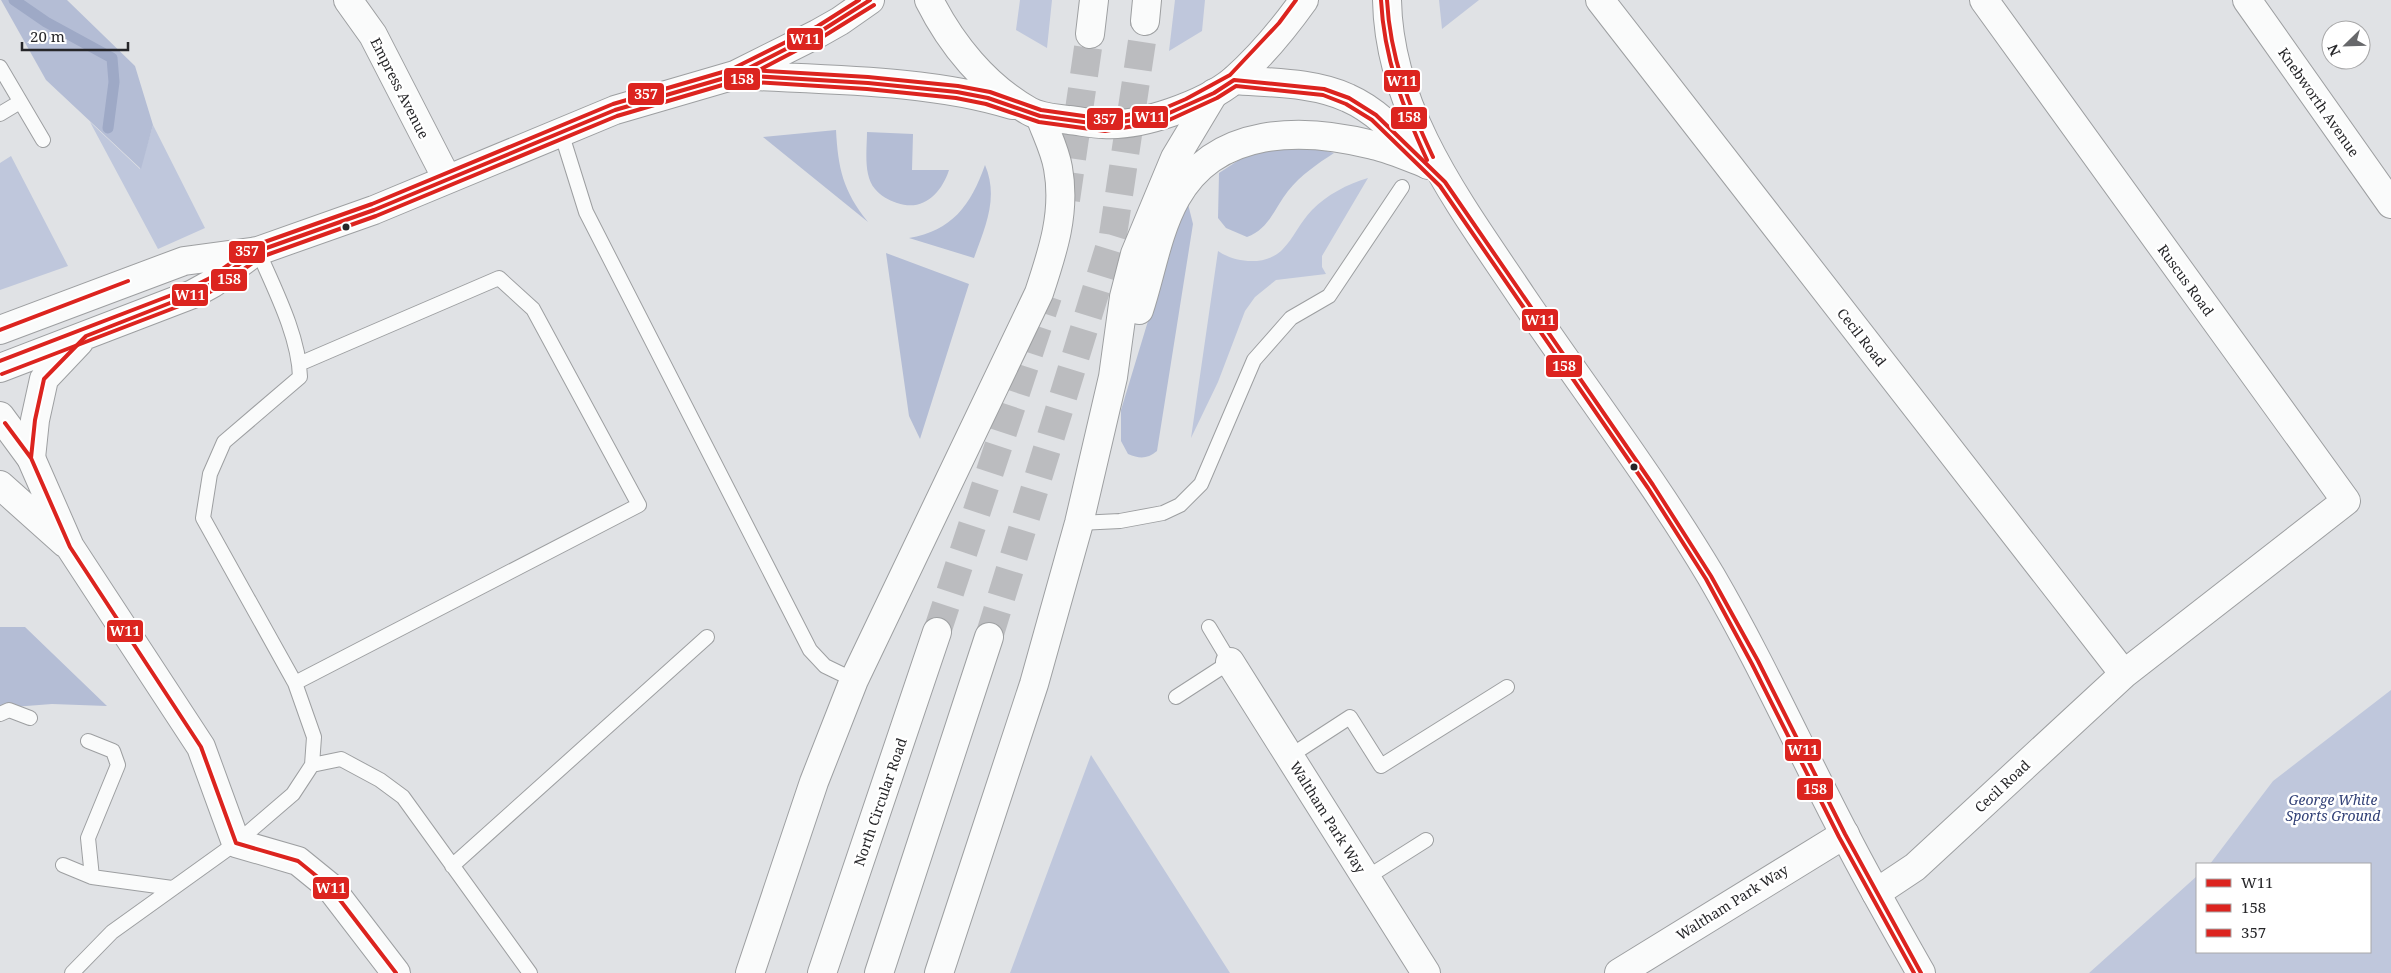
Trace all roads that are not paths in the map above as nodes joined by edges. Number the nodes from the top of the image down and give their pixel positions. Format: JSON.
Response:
{"nodes":[{"id":1,"x":348,"y":0,"type":"edge"},
{"id":2,"x":870,"y":0,"type":"edge"},
{"id":3,"x":929,"y":0,"type":"edge"},
{"id":4,"x":1094,"y":0,"type":"edge"},
{"id":5,"x":1304,"y":0,"type":"edge"},
{"id":6,"x":1387,"y":0,"type":"edge"},
{"id":7,"x":1600,"y":0,"type":"edge"},
{"id":8,"x":1984,"y":0,"type":"edge"},
{"id":9,"x":2247,"y":0,"type":"edge"},
{"id":10,"x":1090,"y":34,"type":"tunnel mouth"},
{"id":11,"x":0,"y":67,"type":"edge"},
{"id":12,"x":735,"y":75,"type":"junction"},
{"id":13,"x":1224,"y":86,"type":"junction"},
{"id":14,"x":20,"y":102,"type":"junction"},
{"id":15,"x":1034,"y":113,"type":"junction"},
{"id":16,"x":0,"y":114,"type":"edge"},
{"id":17,"x":561,"y":132,"type":"junction"},
{"id":18,"x":43,"y":140,"type":"dead end"},
{"id":19,"x":1436,"y":173,"type":"junction"},
{"id":20,"x":447,"y":179,"type":"junction"},
{"id":21,"x":1402,"y":187,"type":"dead end"},
{"id":22,"x":2391,"y":204,"type":"edge"},
{"id":23,"x":258,"y":251,"type":"junction"},
{"id":24,"x":0,"y":330,"type":"edge"},
{"id":25,"x":86,"y":336,"type":"junction"},
{"id":26,"x":299,"y":364,"type":"junction"},
{"id":27,"x":0,"y":368,"type":"edge"},
{"id":28,"x":1113,"y":378,"type":"junction"},
{"id":29,"x":0,"y":416,"type":"edge"},
{"id":30,"x":31,"y":458,"type":"junction"},
{"id":31,"x":0,"y":485,"type":"edge"},
{"id":32,"x":1079,"y":524,"type":"junction"},
{"id":33,"x":2288,"y":546,"type":"joint"},
{"id":34,"x":70,"y":547,"type":"junction"},
{"id":35,"x":1209,"y":627,"type":"dead end"},
{"id":36,"x":937,"y":632,"type":"tunnel mouth"},
{"id":37,"x":707,"y":637,"type":"dead end"},
{"id":38,"x":990,"y":637,"type":"tunnel mouth"},
{"id":39,"x":1230,"y":662,"type":"junction"},
{"id":40,"x":2124,"y":674,"type":"junction"},
{"id":41,"x":854,"y":680,"type":"junction"},
{"id":42,"x":295,"y":684,"type":"junction"},
{"id":43,"x":1507,"y":687,"type":"dead end"},
{"id":44,"x":1176,"y":697,"type":"dead end"},
{"id":45,"x":0,"y":714,"type":"edge"},
{"id":46,"x":30,"y":718,"type":"dead end"},
{"id":47,"x":88,"y":741,"type":"dead end"},
{"id":48,"x":1290,"y":756,"type":"junction"},
{"id":49,"x":312,"y":765,"type":"junction"},
{"id":50,"x":1845,"y":834,"type":"junction"},
{"id":51,"x":1426,"y":840,"type":"dead end"},
{"id":52,"x":236,"y":843,"type":"junction"},
{"id":53,"x":63,"y":864,"type":"dead end"},
{"id":54,"x":452,"y":866,"type":"junction"},
{"id":55,"x":92,"y":877,"type":"junction"},
{"id":56,"x":1366,"y":878,"type":"junction"},
{"id":57,"x":172,"y":888,"type":"junction"},
{"id":58,"x":1876,"y":893,"type":"junction"},
{"id":59,"x":72,"y":973,"type":"edge"},
{"id":60,"x":396,"y":973,"type":"edge"},
{"id":61,"x":530,"y":973,"type":"edge"},
{"id":62,"x":750,"y":973,"type":"edge"},
{"id":63,"x":822,"y":973,"type":"edge"},
{"id":64,"x":879,"y":973,"type":"edge"},
{"id":65,"x":939,"y":973,"type":"edge"},
{"id":66,"x":1426,"y":973,"type":"edge"},
{"id":67,"x":1620,"y":973,"type":"edge"},
{"id":68,"x":1921,"y":973,"type":"edge"}],
"edges":[{"from":1,"to":20,"type":"main road","name":"Empress Avenue"},
{"from":2,"to":12,"type":"main road"},
{"from":3,"to":15,"type":"main road"},
{"from":4,"to":10,"type":"main road"},
{"from":5,"to":13,"type":"main road"},
{"from":6,"to":19,"type":"main road"},
{"from":7,"to":40,"type":"main road","name":"Cecil Road"},
{"from":8,"to":33,"type":"main road","name":"Ruscus Road"},
{"from":9,"to":22,"type":"main road","name":"Knebworth Avenue"},
{"from":11,"to":14,"type":"lane"},
{"from":12,"to":15,"type":"main road"},
{"from":12,"to":17,"type":"main road"},
{"from":13,"to":15,"type":"main road"},
{"from":13,"to":19,"type":"main road"},
{"from":13,"to":28,"type":"main road"},
{"from":14,"to":16,"type":"lane"},
{"from":14,"to":18,"type":"lane"},
{"from":15,"to":41,"type":"main road"},
{"from":17,"to":20,"type":"main road"},
{"from":17,"to":41,"type":"lane"},
{"from":19,"to":28,"type":"main road"},
{"from":19,"to":50,"type":"main road"},
{"from":20,"to":23,"type":"main road"},
{"from":21,"to":32,"type":"lane"},
{"from":23,"to":24,"type":"main road"},
{"from":23,"to":25,"type":"main road"},
{"from":23,"to":26,"type":"lane"},
{"from":25,"to":27,"type":"main road"},
{"from":25,"to":30,"type":"main road"},
{"from":26,"to":42,"type":"lane"},
{"from":26,"to":42,"type":"lane"},
{"from":28,"to":32,"type":"main road"},
{"from":29,"to":30,"type":"main road"},
{"from":30,"to":34,"type":"main road"},
{"from":31,"to":34,"type":"main road"},
{"from":32,"to":65,"type":"main road"},
{"from":33,"to":40,"type":"main road","name":"Cecil Road"},
{"from":34,"to":52,"type":"main road"},
{"from":35,"to":39,"type":"lane","name":"Waltham Park Way"},
{"from":36,"to":63,"type":"main road","name":"North Circular Road"},
{"from":37,"to":54,"type":"lane"},
{"from":38,"to":64,"type":"main road"},
{"from":39,"to":44,"type":"lane"},
{"from":39,"to":48,"type":"main road","name":"Waltham Park Way"},
{"from":40,"to":58,"type":"main road","name":"Cecil Road"},
{"from":41,"to":62,"type":"main road"},
{"from":42,"to":49,"type":"lane"},
{"from":43,"to":48,"type":"lane"},
{"from":45,"to":46,"type":"lane"},
{"from":47,"to":55,"type":"lane"},
{"from":48,"to":56,"type":"main road","name":"Waltham Park Way"},
{"from":49,"to":52,"type":"lane"},
{"from":49,"to":54,"type":"lane"},
{"from":50,"to":58,"type":"main road"},
{"from":50,"to":67,"type":"main road","name":"Waltham Park Way"},
{"from":51,"to":56,"type":"lane"},
{"from":52,"to":57,"type":"lane"},
{"from":52,"to":60,"type":"main road"},
{"from":53,"to":55,"type":"lane"},
{"from":54,"to":61,"type":"lane"},
{"from":55,"to":57,"type":"lane"},
{"from":56,"to":66,"type":"main road","name":"Waltham Park Way"},
{"from":57,"to":59,"type":"lane"},
{"from":58,"to":68,"type":"main road"}]}
